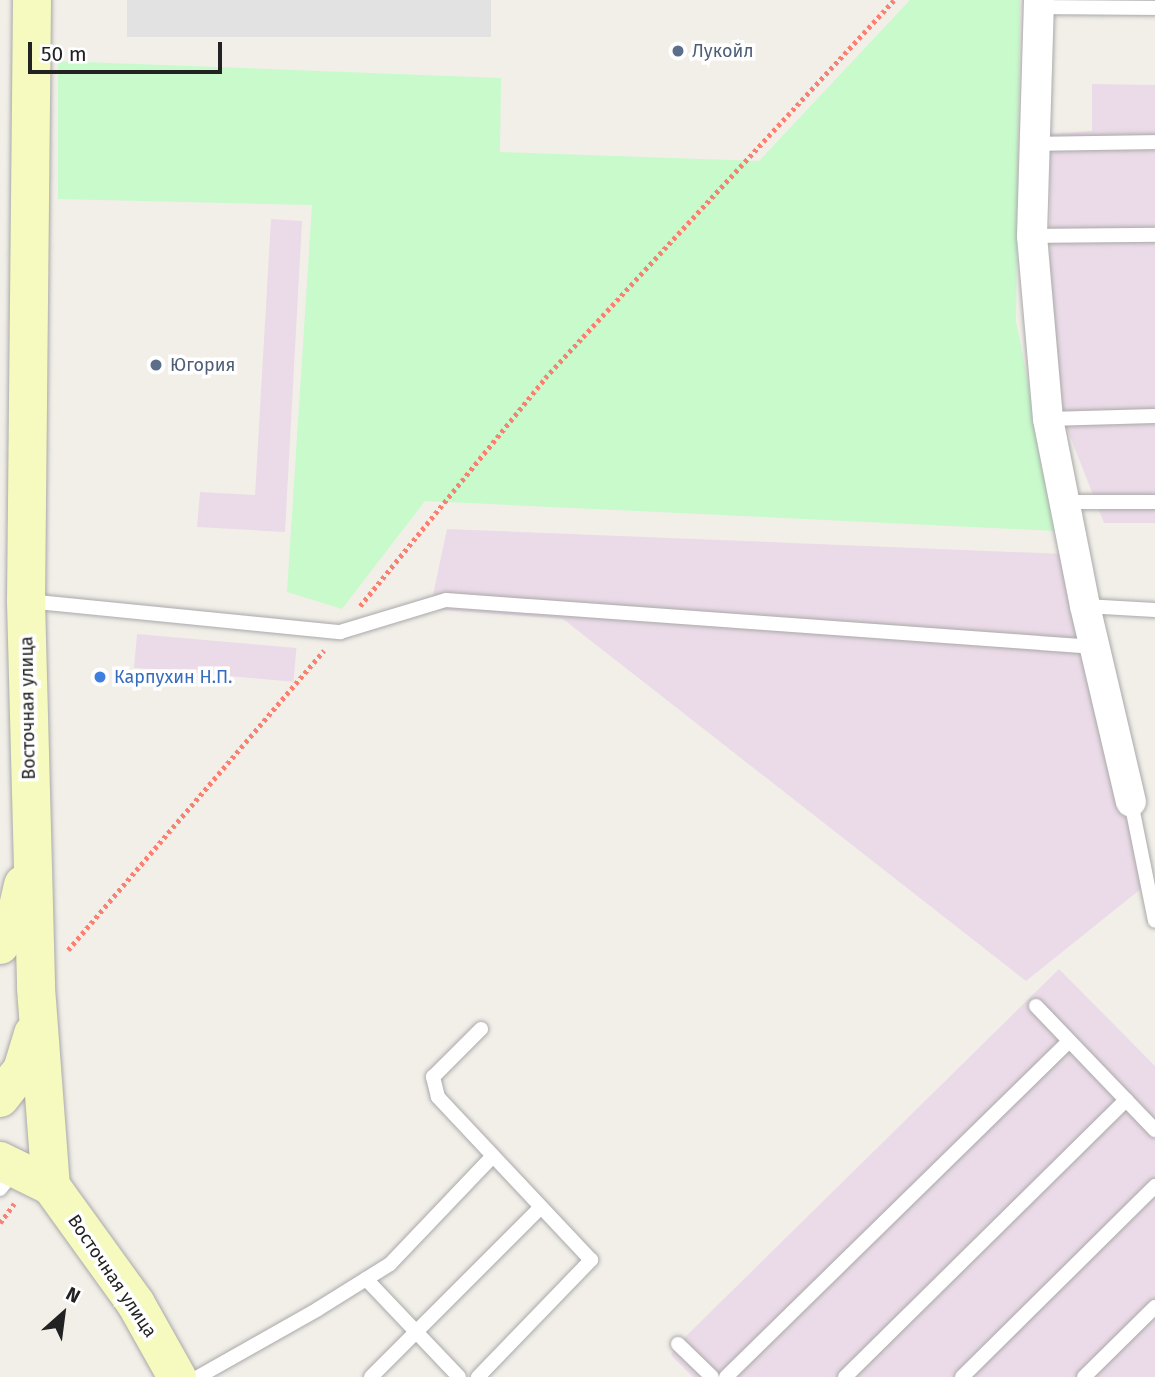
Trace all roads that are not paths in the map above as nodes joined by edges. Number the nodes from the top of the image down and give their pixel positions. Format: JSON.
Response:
{"nodes":[{"id":1,"x":32,"y":0,"type":"edge"},
{"id":2,"x":39,"y":0,"type":"edge"},
{"id":3,"x":1039,"y":3,"type":"edge"},
{"id":4,"x":1155,"y":8,"type":"edge"},
{"id":5,"x":1155,"y":142,"type":"edge"},
{"id":6,"x":1034,"y":144,"type":"junction"},
{"id":7,"x":1155,"y":234,"type":"edge"},
{"id":8,"x":1032,"y":236,"type":"junction"},
{"id":9,"x":1155,"y":416,"type":"edge"},
{"id":10,"x":1048,"y":419,"type":"junction"},
{"id":11,"x":1067,"y":502,"type":"junction"},
{"id":12,"x":1155,"y":502,"type":"edge"},
{"id":13,"x":26,"y":601,"type":"junction"},
{"id":14,"x":1085,"y":606,"type":"junction"},
{"id":15,"x":1155,"y":610,"type":"edge"},
{"id":16,"x":1095,"y":647,"type":"junction"},
{"id":17,"x":1131,"y":802,"type":"joint"},
{"id":18,"x":30,"y":856,"type":"junction"},
{"id":19,"x":1155,"y":921,"type":"edge"},
{"id":20,"x":2,"y":939,"type":"edge"},
{"id":21,"x":1036,"y":1006,"type":"dead end"},
{"id":22,"x":481,"y":1029,"type":"dead end"},
{"id":23,"x":1069,"y":1041,"type":"junction"},
{"id":24,"x":16,"y":1081,"type":"edge"},
{"id":25,"x":1126,"y":1100,"type":"junction"},
{"id":26,"x":1155,"y":1130,"type":"edge"},
{"id":27,"x":493,"y":1156,"type":"junction"},
{"id":28,"x":4,"y":1166,"type":"edge"},
{"id":29,"x":51,"y":1186,"type":"junction"},
{"id":30,"x":1155,"y":1186,"type":"edge"},
{"id":31,"x":541,"y":1207,"type":"junction"},
{"id":32,"x":366,"y":1279,"type":"junction"},
{"id":33,"x":1155,"y":1307,"type":"edge"},
{"id":34,"x":416,"y":1332,"type":"junction"},
{"id":35,"x":678,"y":1344,"type":"dead end"},
{"id":36,"x":177,"y":1377,"type":"edge"},
{"id":37,"x":198,"y":1377,"type":"edge"},
{"id":38,"x":371,"y":1377,"type":"edge"},
{"id":39,"x":459,"y":1377,"type":"edge"},
{"id":40,"x":478,"y":1377,"type":"edge"},
{"id":41,"x":712,"y":1377,"type":"edge"},
{"id":42,"x":726,"y":1377,"type":"edge"},
{"id":43,"x":845,"y":1377,"type":"edge"},
{"id":44,"x":962,"y":1377,"type":"edge"},
{"id":45,"x":1084,"y":1377,"type":"edge"}],
"edges":[{"from":1,"to":2,"type":"lane"},
{"from":1,"to":13,"type":"street","name":"Восточная улица"},
{"from":3,"to":4,"type":"lane"},
{"from":3,"to":6,"type":"street"},
{"from":5,"to":6,"type":"lane"},
{"from":6,"to":8,"type":"street"},
{"from":7,"to":8,"type":"lane"},
{"from":8,"to":10,"type":"street"},
{"from":9,"to":10,"type":"lane"},
{"from":10,"to":11,"type":"street"},
{"from":11,"to":12,"type":"lane"},
{"from":11,"to":14,"type":"street"},
{"from":13,"to":16,"type":"lane"},
{"from":13,"to":18,"type":"street","name":"Восточная улица"},
{"from":14,"to":15,"type":"lane"},
{"from":14,"to":16,"type":"street"},
{"from":16,"to":17,"type":"street"},
{"from":17,"to":19,"type":"lane"},
{"from":18,"to":20,"type":"street"},
{"from":18,"to":24,"type":"street","name":"Восточная улица"},
{"from":21,"to":23,"type":"lane"},
{"from":22,"to":27,"type":"lane"},
{"from":23,"to":25,"type":"lane"},
{"from":23,"to":42,"type":"lane"},
{"from":24,"to":29,"type":"street","name":"Восточная улица"},
{"from":25,"to":26,"type":"lane"},
{"from":25,"to":43,"type":"lane"},
{"from":27,"to":31,"type":"lane"},
{"from":27,"to":32,"type":"lane"},
{"from":28,"to":29,"type":"street"},
{"from":29,"to":36,"type":"street","name":"Восточная улица"},
{"from":30,"to":44,"type":"lane"},
{"from":31,"to":34,"type":"lane"},
{"from":31,"to":40,"type":"lane"},
{"from":32,"to":34,"type":"lane"},
{"from":32,"to":37,"type":"lane"},
{"from":33,"to":45,"type":"lane"},
{"from":34,"to":38,"type":"lane"},
{"from":34,"to":39,"type":"lane"},
{"from":35,"to":41,"type":"lane"}]}
